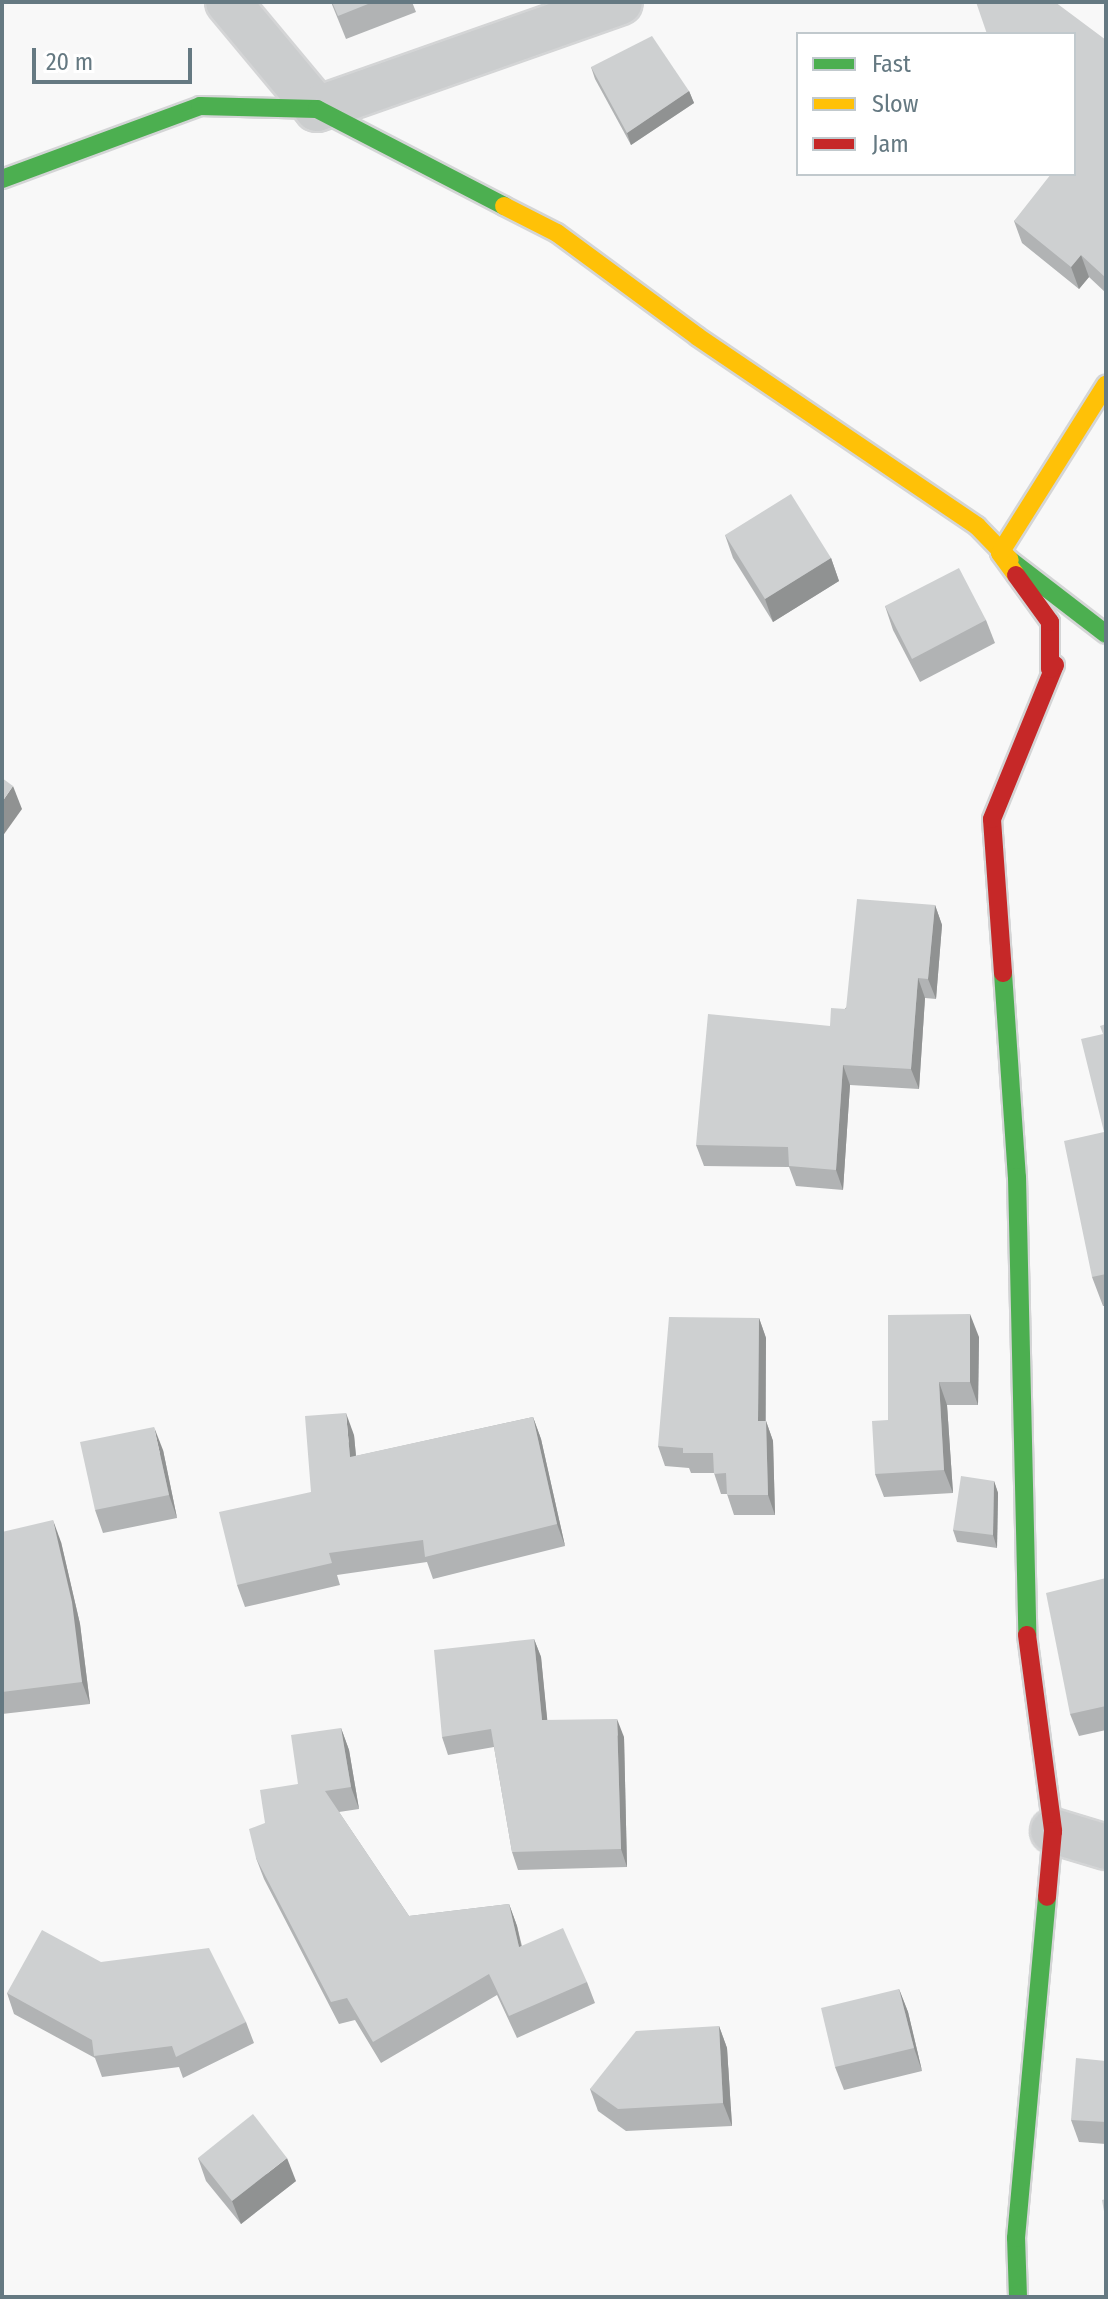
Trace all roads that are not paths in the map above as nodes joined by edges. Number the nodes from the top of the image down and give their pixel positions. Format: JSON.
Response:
{"nodes":[{"id":1,"x":228,"y":2,"type":"edge"},
{"id":2,"x":620,"y":2,"type":"edge"},
{"id":3,"x":317,"y":109,"type":"junction"},
{"id":4,"x":2,"y":179,"type":"edge"},
{"id":5,"x":1106,"y":385,"type":"edge"},
{"id":6,"x":1000,"y":553,"type":"junction"},
{"id":7,"x":1106,"y":634,"type":"edge"},
{"id":8,"x":1053,"y":1831,"type":"junction"},
{"id":9,"x":1106,"y":1847,"type":"edge"},
{"id":10,"x":1018,"y":2297,"type":"edge"}],
"edges":[{"from":1,"to":3,"type":"street"},
{"from":2,"to":3,"type":"street"},
{"from":3,"to":4,"type":"street"},
{"from":3,"to":6,"type":"street"},
{"from":5,"to":6,"type":"street"},
{"from":6,"to":7,"type":"street"},
{"from":6,"to":8,"type":"street"},
{"from":8,"to":9,"type":"street"},
{"from":8,"to":10,"type":"street"}]}
